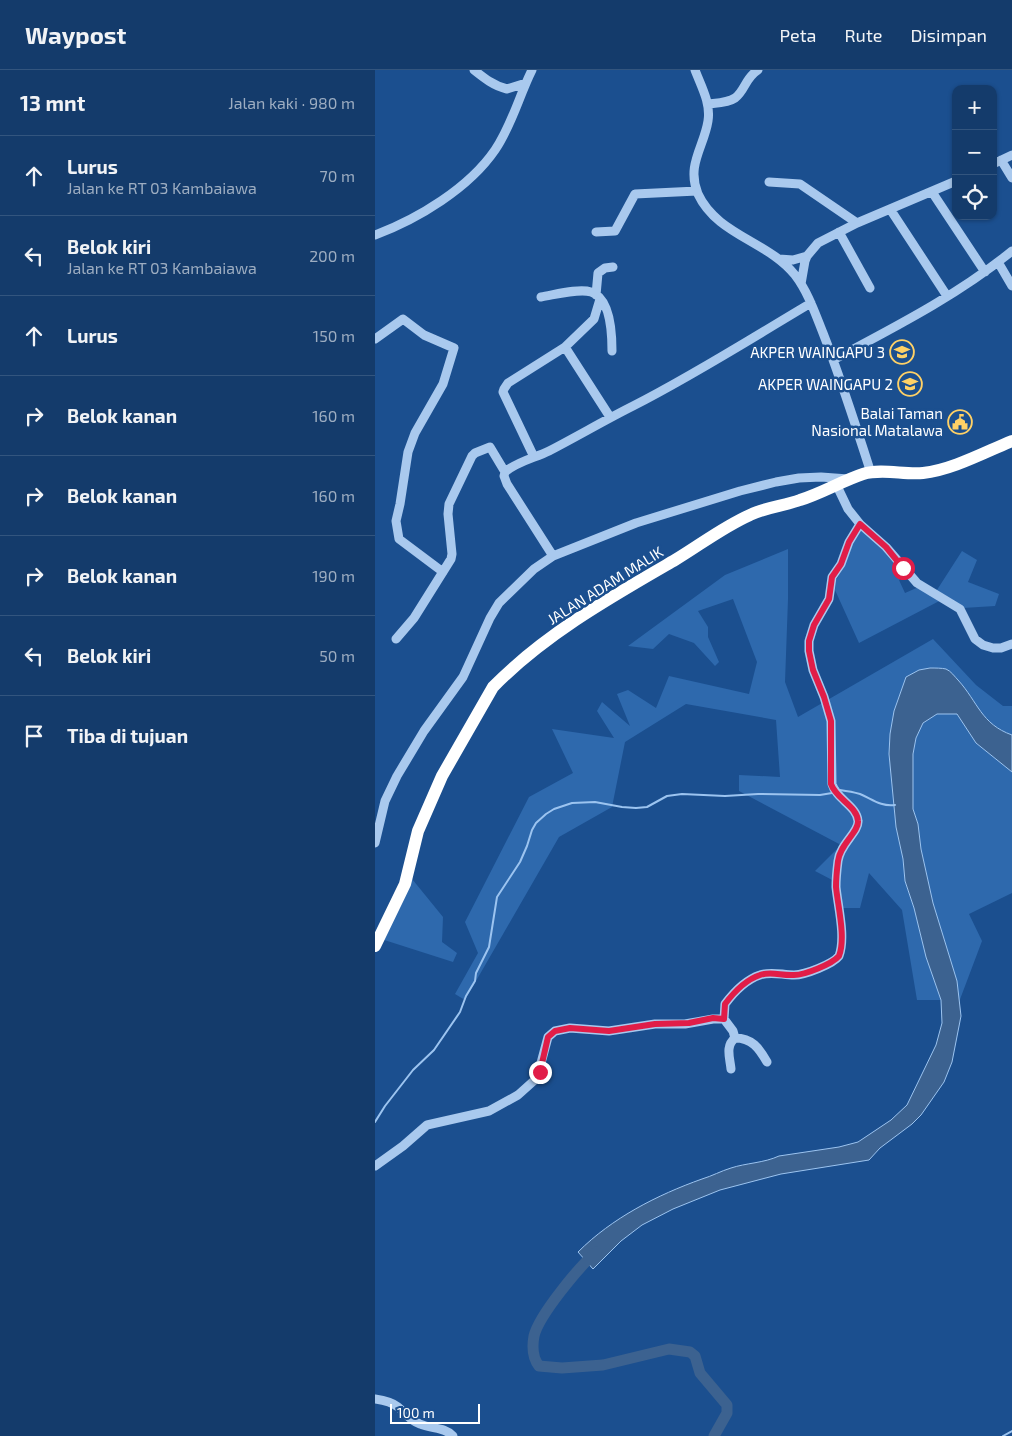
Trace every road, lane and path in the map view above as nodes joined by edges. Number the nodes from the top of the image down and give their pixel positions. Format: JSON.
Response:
{"nodes":[{"id":1,"x":474,"y":70,"type":"edge"},
{"id":2,"x":533,"y":70,"type":"edge"},
{"id":3,"x":695,"y":70,"type":"edge"},
{"id":4,"x":758,"y":70,"type":"edge"},
{"id":5,"x":526,"y":83,"type":"junction"},
{"id":6,"x":708,"y":104,"type":"junction"},
{"id":7,"x":1012,"y":155,"type":"edge"},
{"id":8,"x":997,"y":162,"type":"edge"},
{"id":9,"x":1012,"y":178,"type":"edge"},
{"id":10,"x":769,"y":182,"type":"dead end"},
{"id":11,"x":952,"y":183,"type":"edge"},
{"id":12,"x":697,"y":191,"type":"junction"},
{"id":13,"x":932,"y":192,"type":"junction"},
{"id":14,"x":890,"y":209,"type":"junction"},
{"id":15,"x":857,"y":224,"type":"junction"},
{"id":16,"x":596,"y":232,"type":"dead end"},
{"id":17,"x":839,"y":232,"type":"junction"},
{"id":18,"x":375,"y":235,"type":"edge"},
{"id":19,"x":1012,"y":251,"type":"edge"},
{"id":20,"x":807,"y":256,"type":"junction"},
{"id":21,"x":779,"y":259,"type":"junction"},
{"id":22,"x":998,"y":262,"type":"junction"},
{"id":23,"x":613,"y":267,"type":"dead end"},
{"id":24,"x":985,"y":272,"type":"junction"},
{"id":25,"x":801,"y":284,"type":"junction"},
{"id":26,"x":1012,"y":286,"type":"edge"},
{"id":27,"x":870,"y":288,"type":"dead end"},
{"id":28,"x":947,"y":296,"type":"junction"},
{"id":29,"x":541,"y":297,"type":"dead end"},
{"id":30,"x":598,"y":297,"type":"junction"},
{"id":31,"x":811,"y":303,"type":"junction"},
{"id":32,"x":609,"y":317,"type":"junction"},
{"id":33,"x":594,"y":319,"type":"junction"},
{"id":34,"x":375,"y":339,"type":"edge"},
{"id":35,"x":565,"y":347,"type":"junction"},
{"id":36,"x":613,"y":351,"type":"dead end"},
{"id":37,"x":833,"y":360,"type":"junction"},
{"id":38,"x":610,"y":417,"type":"junction"},
{"id":39,"x":1012,"y":441,"type":"edge"},
{"id":40,"x":535,"y":457,"type":"junction"},
{"id":41,"x":505,"y":472,"type":"junction"},
{"id":42,"x":871,"y":473,"type":"junction"},
{"id":43,"x":851,"y":479,"type":"junction"},
{"id":44,"x":837,"y":486,"type":"junction"},
{"id":45,"x":860,"y":524,"type":"junction"},
{"id":46,"x":553,"y":556,"type":"junction"},
{"id":47,"x":443,"y":572,"type":"junction"},
{"id":48,"x":396,"y":639,"type":"dead end"},
{"id":49,"x":1012,"y":644,"type":"edge"},
{"id":50,"x":375,"y":843,"type":"edge"},
{"id":51,"x":375,"y":946,"type":"edge"},
{"id":52,"x":724,"y":1019,"type":"junction"},
{"id":53,"x":735,"y":1038,"type":"junction"},
{"id":54,"x":767,"y":1062,"type":"dead end"},
{"id":55,"x":731,"y":1070,"type":"dead end"},
{"id":56,"x":375,"y":1166,"type":"edge"},
{"id":57,"x":375,"y":1399,"type":"edge"},
{"id":58,"x":453,"y":1436,"type":"edge"}],
"edges":[{"from":1,"to":5,"type":"street"},
{"from":2,"to":5,"type":"street"},
{"from":3,"to":6,"type":"street"},
{"from":4,"to":6,"type":"street"},
{"from":5,"to":18,"type":"street"},
{"from":6,"to":12,"type":"street"},
{"from":7,"to":8,"type":"street"},
{"from":8,"to":9,"type":"street"},
{"from":10,"to":15,"type":"street"},
{"from":11,"to":13,"type":"street"},
{"from":12,"to":16,"type":"street"},
{"from":12,"to":21,"type":"street"},
{"from":13,"to":14,"type":"street"},
{"from":13,"to":24,"type":"street"},
{"from":14,"to":15,"type":"street"},
{"from":14,"to":28,"type":"street"},
{"from":15,"to":17,"type":"street"},
{"from":17,"to":20,"type":"street"},
{"from":17,"to":27,"type":"street"},
{"from":19,"to":22,"type":"street"},
{"from":20,"to":21,"type":"street"},
{"from":20,"to":25,"type":"street"},
{"from":21,"to":25,"type":"street"},
{"from":22,"to":24,"type":"street"},
{"from":22,"to":26,"type":"street"},
{"from":23,"to":30,"type":"street"},
{"from":24,"to":28,"type":"street"},
{"from":25,"to":31,"type":"street"},
{"from":28,"to":37,"type":"street"},
{"from":29,"to":30,"type":"street"},
{"from":30,"to":32,"type":"street"},
{"from":30,"to":33,"type":"street"},
{"from":31,"to":37,"type":"street"},
{"from":31,"to":38,"type":"street"},
{"from":32,"to":33,"type":"street"},
{"from":32,"to":36,"type":"street"},
{"from":33,"to":35,"type":"street"},
{"from":34,"to":47,"type":"street"},
{"from":35,"to":38,"type":"street"},
{"from":35,"to":40,"type":"street"},
{"from":37,"to":42,"type":"street"},
{"from":38,"to":40,"type":"street"},
{"from":39,"to":42,"type":"highway","name":"JALAN ADAM MALIK"},
{"from":40,"to":41,"type":"street"},
{"from":41,"to":46,"type":"street"},
{"from":41,"to":47,"type":"street"},
{"from":42,"to":43,"type":"highway","name":"JALAN ADAM MALIK"},
{"from":43,"to":44,"type":"highway","name":"JALAN ADAM MALIK"},
{"from":43,"to":46,"type":"street"},
{"from":44,"to":45,"type":"street"},
{"from":44,"to":51,"type":"highway","name":"JALAN ADAM MALIK"},
{"from":45,"to":49,"type":"street"},
{"from":45,"to":52,"type":"street"},
{"from":46,"to":50,"type":"street"},
{"from":47,"to":48,"type":"street"},
{"from":52,"to":53,"type":"street"},
{"from":52,"to":56,"type":"street"},
{"from":53,"to":54,"type":"street"},
{"from":53,"to":55,"type":"street"},
{"from":57,"to":58,"type":"street"}]}
